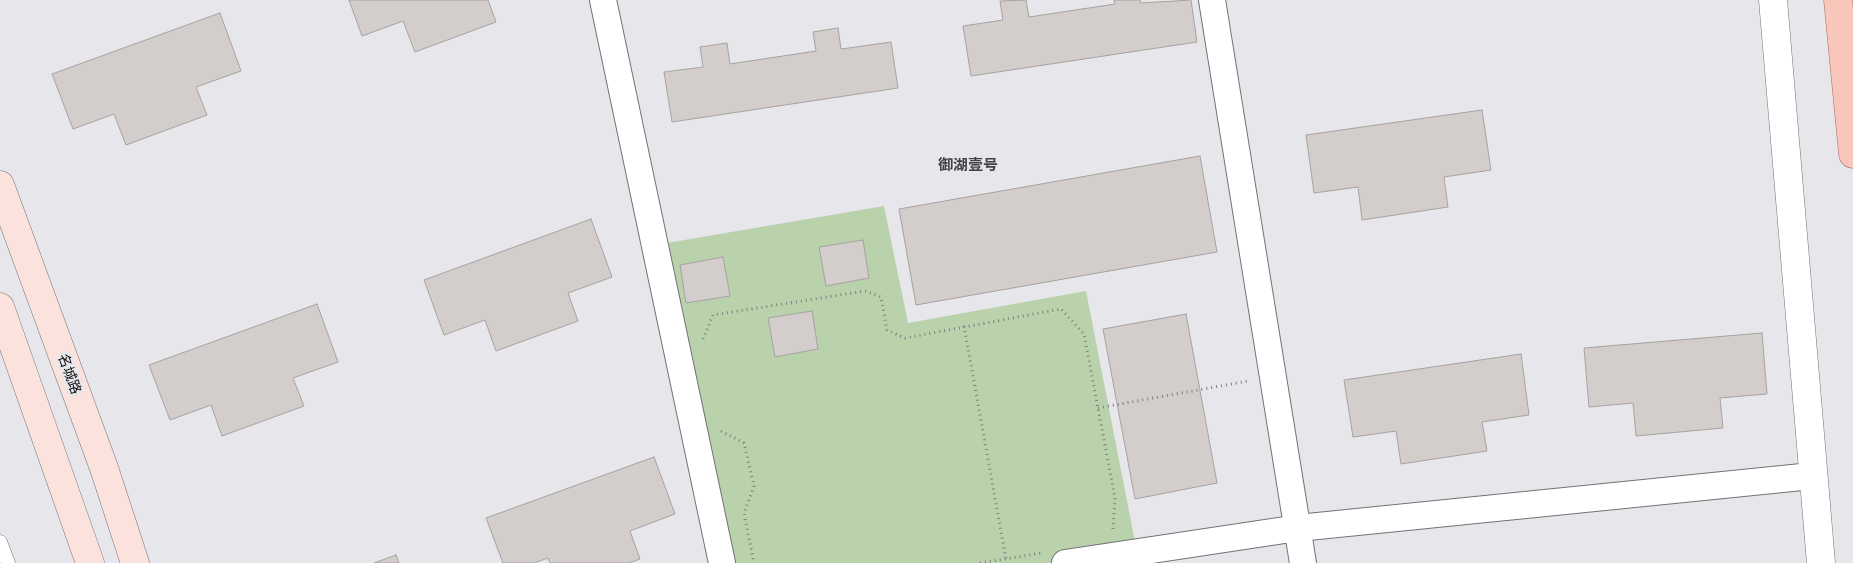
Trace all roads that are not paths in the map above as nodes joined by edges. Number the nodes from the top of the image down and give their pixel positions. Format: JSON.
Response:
{"nodes":[{"id":1,"x":603,"y":0,"type":"edge"},
{"id":2,"x":1212,"y":0,"type":"edge"},
{"id":3,"x":1773,"y":0,"type":"edge"},
{"id":4,"x":1838,"y":0,"type":"edge"},
{"id":5,"x":1853,"y":154,"type":"edge"},
{"id":6,"x":0,"y":185,"type":"edge"},
{"id":7,"x":0,"y":308,"type":"edge"},
{"id":8,"x":1812,"y":476,"type":"junction"},
{"id":9,"x":1298,"y":528,"type":"junction"},
{"id":10,"x":0,"y":542,"type":"edge"},
{"id":11,"x":1055,"y":558,"type":"edge"},
{"id":12,"x":8,"y":563,"type":"edge"},
{"id":13,"x":90,"y":563,"type":"edge"},
{"id":14,"x":135,"y":563,"type":"edge"},
{"id":15,"x":722,"y":563,"type":"edge"},
{"id":16,"x":1303,"y":563,"type":"edge"},
{"id":17,"x":1821,"y":563,"type":"edge"}],
"edges":[{"from":1,"to":15,"type":"street"},
{"from":2,"to":9,"type":"street"},
{"from":3,"to":8,"type":"street"},
{"from":4,"to":5,"type":"main road"},
{"from":6,"to":14,"type":"main road","name":"名城路"},
{"from":7,"to":13,"type":"main road"},
{"from":8,"to":9,"type":"street"},
{"from":8,"to":17,"type":"street"},
{"from":9,"to":11,"type":"street"},
{"from":9,"to":16,"type":"street"},
{"from":10,"to":12,"type":"lane"}]}
